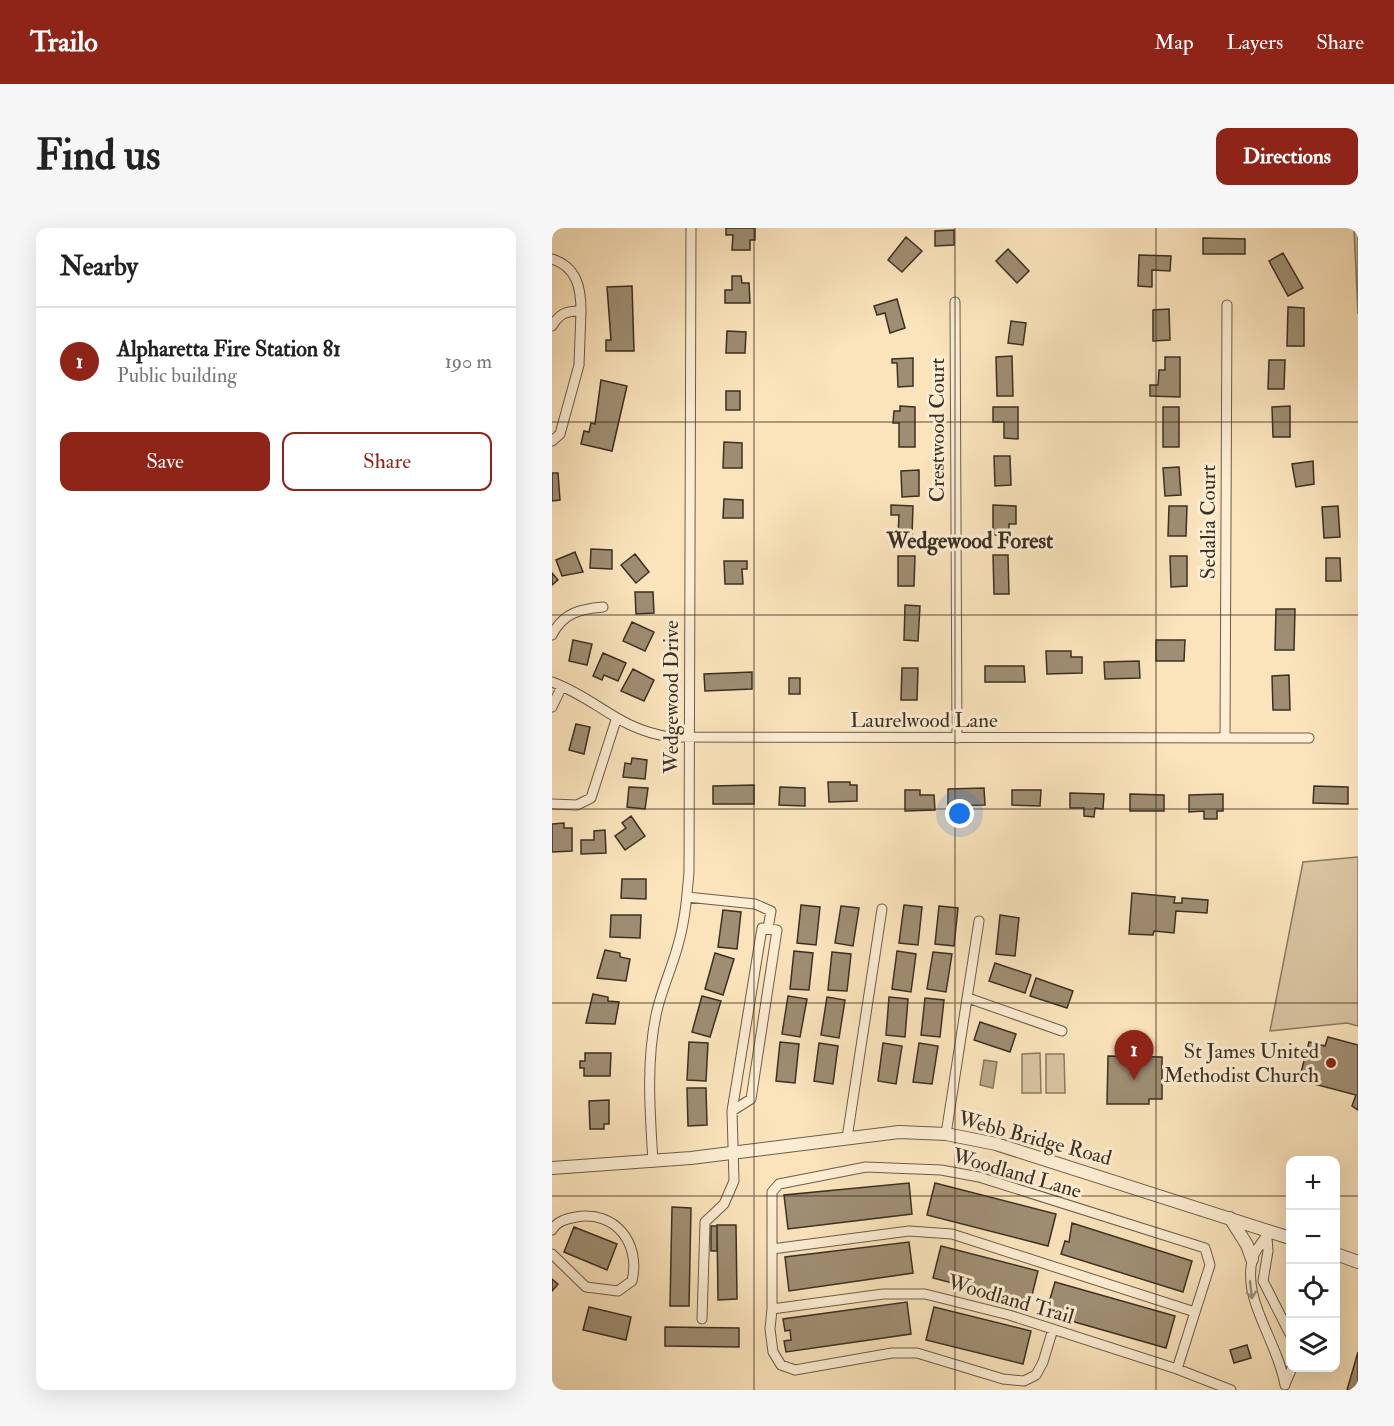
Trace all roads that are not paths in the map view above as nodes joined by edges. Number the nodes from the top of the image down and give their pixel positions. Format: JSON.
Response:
{"nodes":[{"id":1,"x":691,"y":228,"type":"edge"},
{"id":2,"x":552,"y":259,"type":"edge"},
{"id":3,"x":955,"y":302,"type":"dead end"},
{"id":4,"x":1227,"y":305,"type":"dead end"},
{"id":5,"x":581,"y":311,"type":"junction"},
{"id":6,"x":552,"y":326,"type":"edge"},
{"id":7,"x":552,"y":441,"type":"edge"},
{"id":8,"x":603,"y":607,"type":"dead end"},
{"id":9,"x":552,"y":635,"type":"edge"},
{"id":10,"x":552,"y":682,"type":"edge"},
{"id":11,"x":562,"y":686,"type":"junction"},
{"id":12,"x":552,"y":707,"type":"edge"},
{"id":13,"x":616,"y":720,"type":"junction"},
{"id":14,"x":688,"y":737,"type":"junction"},
{"id":15,"x":957,"y":738,"type":"junction"},
{"id":16,"x":1225,"y":738,"type":"junction"},
{"id":17,"x":1309,"y":738,"type":"dead end"},
{"id":18,"x":552,"y":804,"type":"edge"},
{"id":19,"x":687,"y":897,"type":"junction"},
{"id":20,"x":882,"y":909,"type":"dead end"},
{"id":21,"x":980,"y":921,"type":"dead end"},
{"id":22,"x":768,"y":928,"type":"junction"},
{"id":23,"x":968,"y":998,"type":"junction"},
{"id":24,"x":1062,"y":1030,"type":"dead end"},
{"id":25,"x":732,"y":1111,"type":"junction"},
{"id":26,"x":946,"y":1134,"type":"junction"},
{"id":27,"x":847,"y":1137,"type":"junction"},
{"id":28,"x":734,"y":1154,"type":"junction"},
{"id":29,"x":653,"y":1162,"type":"junction"},
{"id":30,"x":552,"y":1168,"type":"edge"},
{"id":31,"x":1230,"y":1218,"type":"junction"},
{"id":32,"x":552,"y":1230,"type":"edge"},
{"id":33,"x":1268,"y":1234,"type":"junction"},
{"id":34,"x":1286,"y":1237,"type":"edge"},
{"id":35,"x":772,"y":1249,"type":"junction"},
{"id":36,"x":552,"y":1254,"type":"edge"},
{"id":37,"x":1340,"y":1256,"type":"edge"},
{"id":38,"x":1252,"y":1259,"type":"junction"},
{"id":39,"x":1358,"y":1262,"type":"edge"},
{"id":40,"x":772,"y":1309,"type":"junction"},
{"id":41,"x":1195,"y":1312,"type":"junction"},
{"id":42,"x":702,"y":1319,"type":"dead end"},
{"id":43,"x":1285,"y":1323,"type":"joint"},
{"id":44,"x":1053,"y":1329,"type":"junction"},
{"id":45,"x":1268,"y":1330,"type":"junction"},
{"id":46,"x":1177,"y":1369,"type":"junction"},
{"id":47,"x":1290,"y":1372,"type":"edge"},
{"id":48,"x":1283,"y":1387,"type":"edge"},
{"id":49,"x":1231,"y":1390,"type":"edge"}],
"edges":[{"from":1,"to":14,"type":"street","name":"Wedgewood Drive"},
{"from":2,"to":5,"type":"street"},
{"from":3,"to":15,"type":"street","name":"Crestwood Court"},
{"from":4,"to":16,"type":"street","name":"Sedalia Court"},
{"from":5,"to":6,"type":"street"},
{"from":5,"to":7,"type":"street"},
{"from":8,"to":9,"type":"street"},
{"from":10,"to":11,"type":"street","name":"Laurelwood Lane"},
{"from":11,"to":12,"type":"street"},
{"from":11,"to":13,"type":"street","name":"Laurelwood Lane"},
{"from":13,"to":14,"type":"street","name":"Laurelwood Lane"},
{"from":13,"to":18,"type":"street"},
{"from":14,"to":15,"type":"street","name":"Laurelwood Lane"},
{"from":14,"to":19,"type":"street","name":"Wedgewood Drive"},
{"from":15,"to":16,"type":"street","name":"Laurelwood Lane"},
{"from":16,"to":17,"type":"street","name":"Laurelwood Lane"},
{"from":19,"to":22,"type":"street"},
{"from":19,"to":29,"type":"street","name":"Wedgewood Drive"},
{"from":20,"to":27,"type":"street"},
{"from":21,"to":23,"type":"street"},
{"from":22,"to":25,"type":"street"},
{"from":22,"to":25,"type":"street"},
{"from":23,"to":24,"type":"street"},
{"from":23,"to":26,"type":"street"},
{"from":25,"to":28,"type":"street"},
{"from":26,"to":27,"type":"street","name":"Webb Bridge Road"},
{"from":26,"to":31,"type":"street","name":"Webb Bridge Road"},
{"from":27,"to":28,"type":"street","name":"Webb Bridge Road"},
{"from":28,"to":29,"type":"street","name":"Webb Bridge Road"},
{"from":28,"to":42,"type":"street"},
{"from":29,"to":30,"type":"street","name":"Webb Bridge Road"},
{"from":31,"to":33,"type":"street","name":"Webb Bridge Road"},
{"from":31,"to":38,"type":"street"},
{"from":32,"to":36,"type":"street"},
{"from":33,"to":34,"type":"street","name":"Webb Bridge Road"},
{"from":33,"to":38,"type":"street"},
{"from":33,"to":43,"type":"street"},
{"from":35,"to":40,"type":"street","name":"Woodland Lane"},
{"from":35,"to":41,"type":"street"},
{"from":35,"to":41,"type":"street","name":"Woodland Lane"},
{"from":37,"to":39,"type":"street"},
{"from":38,"to":45,"type":"street","one_way":true},
{"from":40,"to":44,"type":"street","name":"Woodland Trail"},
{"from":40,"to":44,"type":"street","name":"Woodland Lane"},
{"from":41,"to":46,"type":"street","name":"Woodland Lane"},
{"from":43,"to":45,"type":"street"},
{"from":44,"to":46,"type":"street","name":"Woodland Trail"},
{"from":45,"to":48,"type":"street"},
{"from":46,"to":49,"type":"street","name":"Woodland Trail"},
{"from":47,"to":48,"type":"street"}]}
